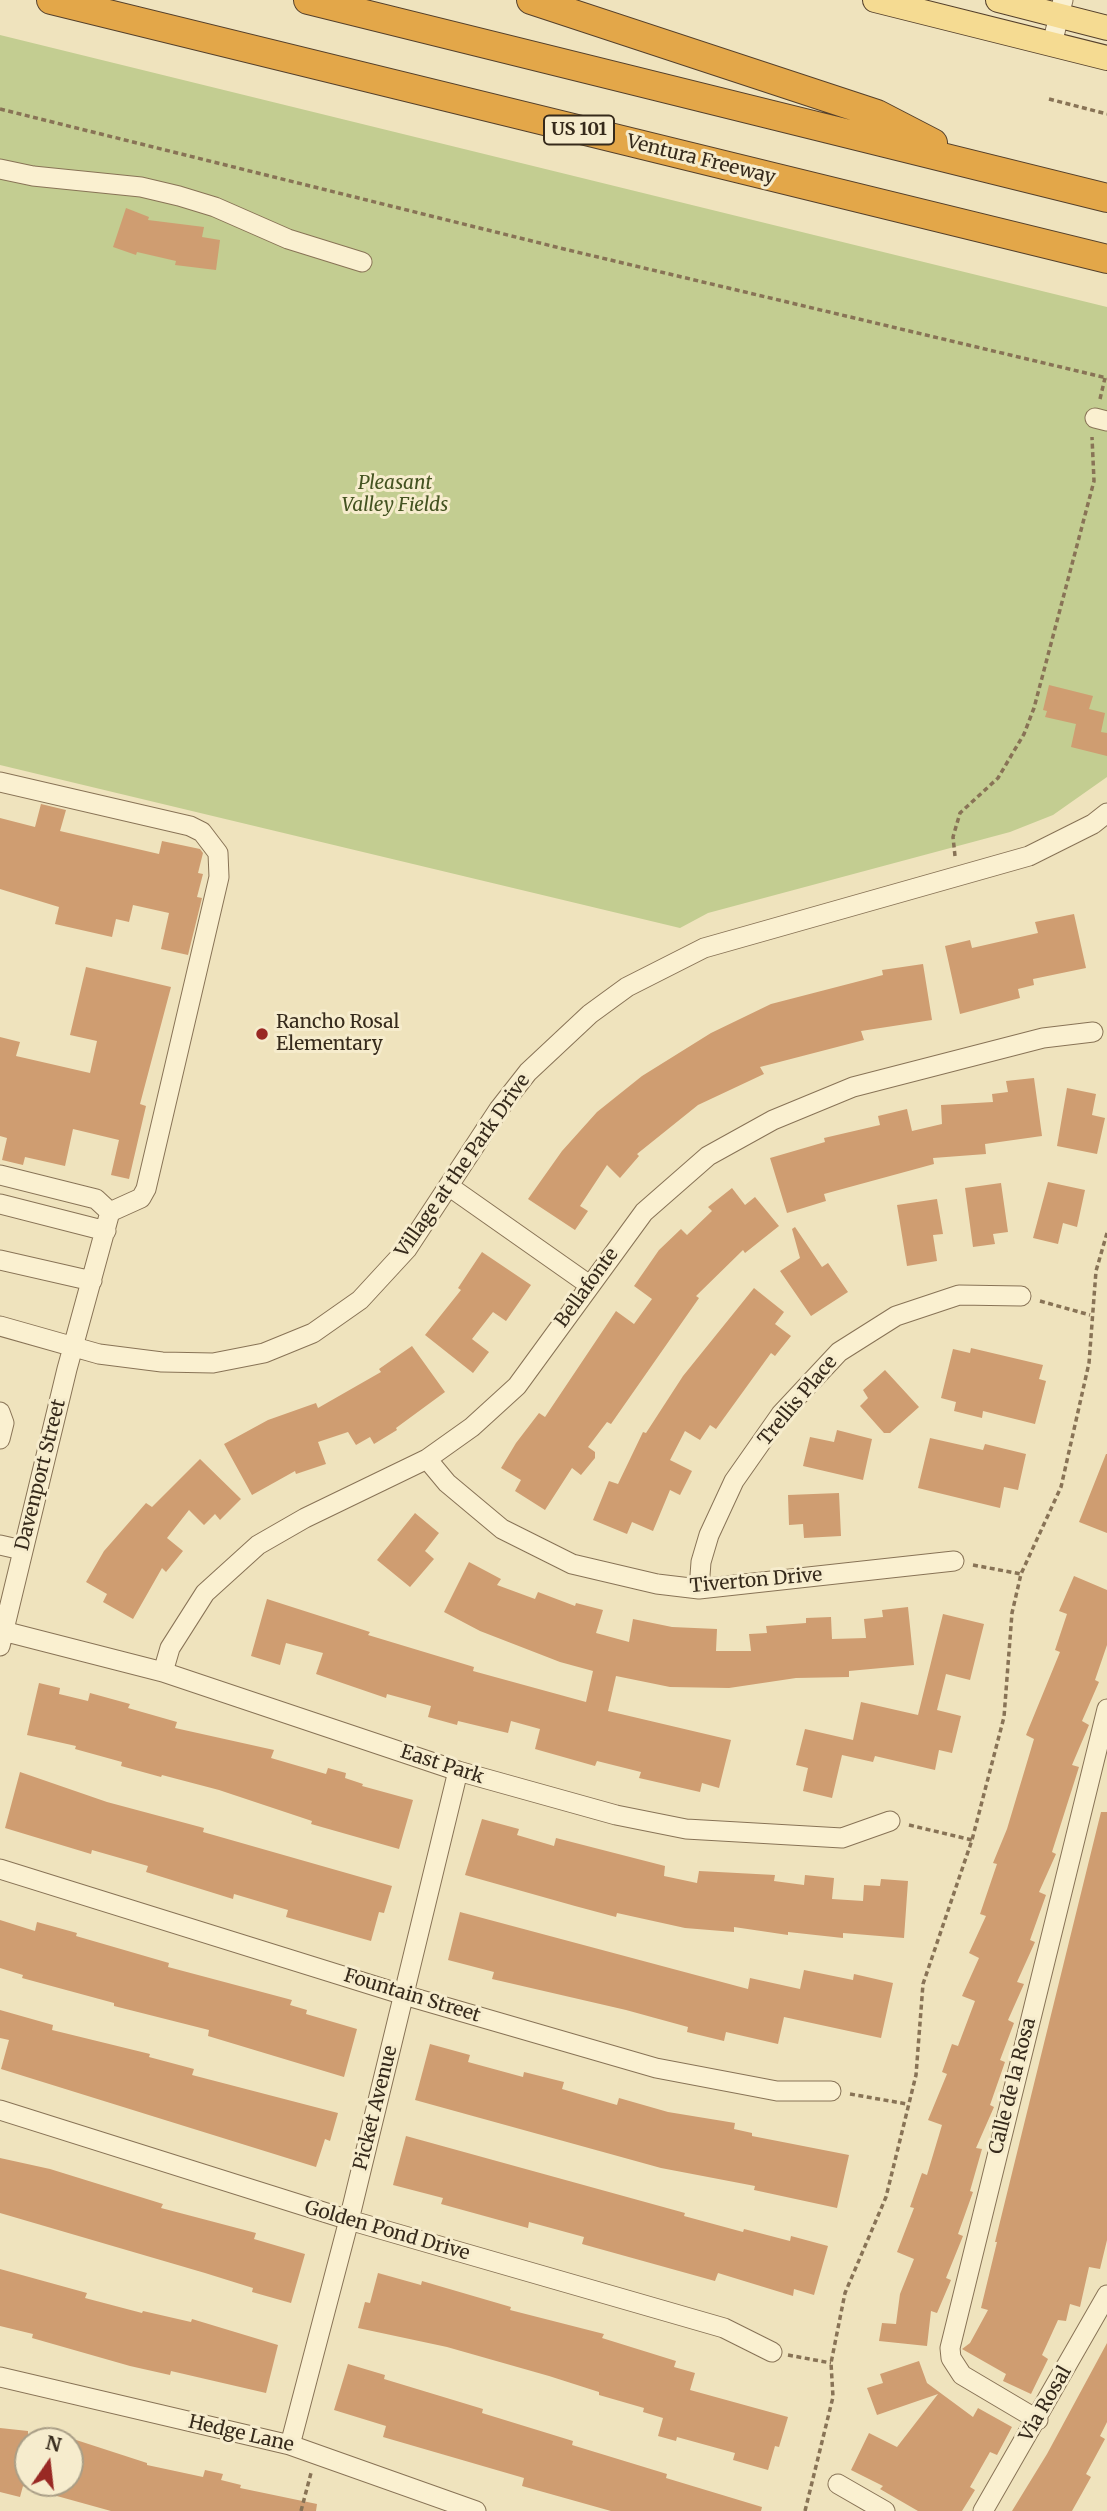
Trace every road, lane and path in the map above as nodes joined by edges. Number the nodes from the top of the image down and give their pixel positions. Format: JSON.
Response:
{"nodes":[{"id":1,"x":51,"y":0,"type":"edge"},
{"id":2,"x":308,"y":0,"type":"edge"},
{"id":3,"x":531,"y":0,"type":"edge"},
{"id":4,"x":875,"y":0,"type":"edge"},
{"id":5,"x":998,"y":0,"type":"edge"},
{"id":6,"x":1061,"y":8,"type":"edge"},
{"id":7,"x":1107,"y":28,"type":"edge"},
{"id":8,"x":1052,"y":44,"type":"junction"},
{"id":9,"x":1107,"y":58,"type":"edge"},
{"id":10,"x":1049,"y":99,"type":"dead end"},
{"id":11,"x":0,"y":109,"type":"edge"},
{"id":12,"x":1107,"y":114,"type":"edge"},
{"id":13,"x":972,"y":164,"type":"junction"},
{"id":14,"x":0,"y":169,"type":"edge"},
{"id":15,"x":1107,"y":198,"type":"edge"},
{"id":16,"x":1107,"y":259,"type":"edge"},
{"id":17,"x":362,"y":262,"type":"dead end"},
{"id":18,"x":1107,"y":378,"type":"edge"},
{"id":19,"x":1092,"y":439,"type":"dead end"},
{"id":20,"x":0,"y":782,"type":"edge"},
{"id":21,"x":1107,"y":813,"type":"edge"},
{"id":22,"x":962,"y":875,"type":"junction"},
{"id":23,"x":1093,"y":1032,"type":"dead end"},
{"id":24,"x":0,"y":1175,"type":"edge"},
{"id":25,"x":450,"y":1187,"type":"junction"},
{"id":26,"x":0,"y":1205,"type":"edge"},
{"id":27,"x":108,"y":1222,"type":"junction"},
{"id":28,"x":1107,"y":1233,"type":"edge"},
{"id":29,"x":0,"y":1259,"type":"edge"},
{"id":30,"x":92,"y":1281,"type":"junction"},
{"id":31,"x":588,"y":1284,"type":"junction"},
{"id":32,"x":1021,"y":1296,"type":"joint"},
{"id":33,"x":1091,"y":1315,"type":"junction"},
{"id":34,"x":0,"y":1326,"type":"edge"},
{"id":35,"x":74,"y":1345,"type":"junction"},
{"id":36,"x":0,"y":1412,"type":"edge"},
{"id":37,"x":0,"y":1439,"type":"edge"},
{"id":38,"x":427,"y":1459,"type":"junction"},
{"id":39,"x":0,"y":1545,"type":"edge"},
{"id":40,"x":22,"y":1550,"type":"junction"},
{"id":41,"x":954,"y":1561,"type":"joint"},
{"id":42,"x":1021,"y":1574,"type":"junction"},
{"id":43,"x":699,"y":1589,"type":"junction"},
{"id":44,"x":2,"y":1638,"type":"edge"},
{"id":45,"x":163,"y":1672,"type":"junction"},
{"id":46,"x":1107,"y":1709,"type":"edge"},
{"id":47,"x":1101,"y":1761,"type":"edge"},
{"id":48,"x":458,"y":1771,"type":"junction"},
{"id":49,"x":890,"y":1821,"type":"joint"},
{"id":50,"x":972,"y":1840,"type":"junction"},
{"id":51,"x":0,"y":1869,"type":"edge"},
{"id":52,"x":404,"y":1995,"type":"junction"},
{"id":53,"x":831,"y":2091,"type":"joint"},
{"id":54,"x":907,"y":2104,"type":"junction"},
{"id":55,"x":0,"y":2110,"type":"edge"},
{"id":56,"x":349,"y":2220,"type":"junction"},
{"id":57,"x":1107,"y":2295,"type":"edge"},
{"id":58,"x":772,"y":2352,"type":"joint"},
{"id":59,"x":831,"y":2363,"type":"junction"},
{"id":60,"x":0,"y":2377,"type":"edge"},
{"id":61,"x":1038,"y":2420,"type":"junction"},
{"id":62,"x":299,"y":2448,"type":"junction"},
{"id":63,"x":838,"y":2484,"type":"dead end"},
{"id":64,"x":301,"y":2511,"type":"edge"},
{"id":65,"x":476,"y":2511,"type":"edge"},
{"id":66,"x":805,"y":2511,"type":"edge"},
{"id":67,"x":885,"y":2511,"type":"edge"},
{"id":68,"x":983,"y":2511,"type":"edge"}],
"edges":[{"from":1,"to":16,"type":"highway","name":"Ventura Freeway","number":"US 101"},
{"from":2,"to":13,"type":"highway"},
{"from":3,"to":13,"type":"highway"},
{"from":4,"to":8,"type":"main road"},
{"from":5,"to":6,"type":"main road"},
{"from":6,"to":7,"type":"main road"},
{"from":6,"to":8,"type":"street"},
{"from":8,"to":9,"type":"main road"},
{"from":10,"to":12,"type":"path"},
{"from":11,"to":18,"type":"path"},
{"from":13,"to":15,"type":"highway"},
{"from":14,"to":17,"type":"street"},
{"from":19,"to":22,"type":"path"},
{"from":20,"to":27,"type":"street"},
{"from":21,"to":22,"type":"street","name":"Village at the Park Drive"},
{"from":22,"to":25,"type":"street","name":"Village at the Park Drive"},
{"from":23,"to":31,"type":"street","name":"Bellafonte"},
{"from":24,"to":27,"type":"street"},
{"from":25,"to":31,"type":"street"},
{"from":25,"to":35,"type":"street","name":"Village at the Park Drive"},
{"from":26,"to":27,"type":"street"},
{"from":27,"to":30,"type":"street","name":"Davenport Street"},
{"from":28,"to":33,"type":"path"},
{"from":29,"to":30,"type":"street"},
{"from":30,"to":35,"type":"street","name":"Davenport Street"},
{"from":31,"to":38,"type":"street","name":"Bellafonte"},
{"from":32,"to":33,"type":"path"},
{"from":32,"to":43,"type":"street","name":"Trellis Place"},
{"from":33,"to":42,"type":"path"},
{"from":34,"to":35,"type":"street","name":"Village at the Park Drive"},
{"from":35,"to":40,"type":"street","name":"Davenport Street"},
{"from":36,"to":37,"type":"street"},
{"from":38,"to":43,"type":"street","name":"Tiverton Drive"},
{"from":38,"to":45,"type":"street","name":"Bellafonte"},
{"from":39,"to":40,"type":"street"},
{"from":40,"to":44,"type":"street","name":"Davenport Street"},
{"from":41,"to":42,"type":"path"},
{"from":41,"to":43,"type":"street","name":"Tiverton Drive"},
{"from":42,"to":50,"type":"path"},
{"from":44,"to":45,"type":"street","name":"East Park"},
{"from":45,"to":48,"type":"street","name":"East Park"},
{"from":46,"to":47,"type":"street","name":"Calle de la Rosa"},
{"from":47,"to":61,"type":"street","name":"Calle de la Rosa"},
{"from":48,"to":49,"type":"street","name":"East Park"},
{"from":48,"to":52,"type":"street","name":"Picket Avenue"},
{"from":49,"to":50,"type":"path"},
{"from":50,"to":54,"type":"path"},
{"from":51,"to":52,"type":"street","name":"Fountain Street"},
{"from":52,"to":53,"type":"street","name":"Fountain Street"},
{"from":52,"to":56,"type":"street","name":"Picket Avenue"},
{"from":53,"to":54,"type":"path"},
{"from":54,"to":59,"type":"path"},
{"from":55,"to":56,"type":"street","name":"Golden Pond Drive"},
{"from":56,"to":58,"type":"street","name":"Golden Pond Drive"},
{"from":56,"to":62,"type":"street","name":"Picket Avenue"},
{"from":57,"to":61,"type":"street","name":"Via Rosal"},
{"from":58,"to":59,"type":"path"},
{"from":59,"to":66,"type":"path"},
{"from":60,"to":62,"type":"street","name":"Hedge Lane"},
{"from":61,"to":68,"type":"street","name":"Via Rosal"},
{"from":62,"to":64,"type":"path"},
{"from":62,"to":65,"type":"street","name":"Hedge Lane"},
{"from":63,"to":67,"type":"street"}]}
